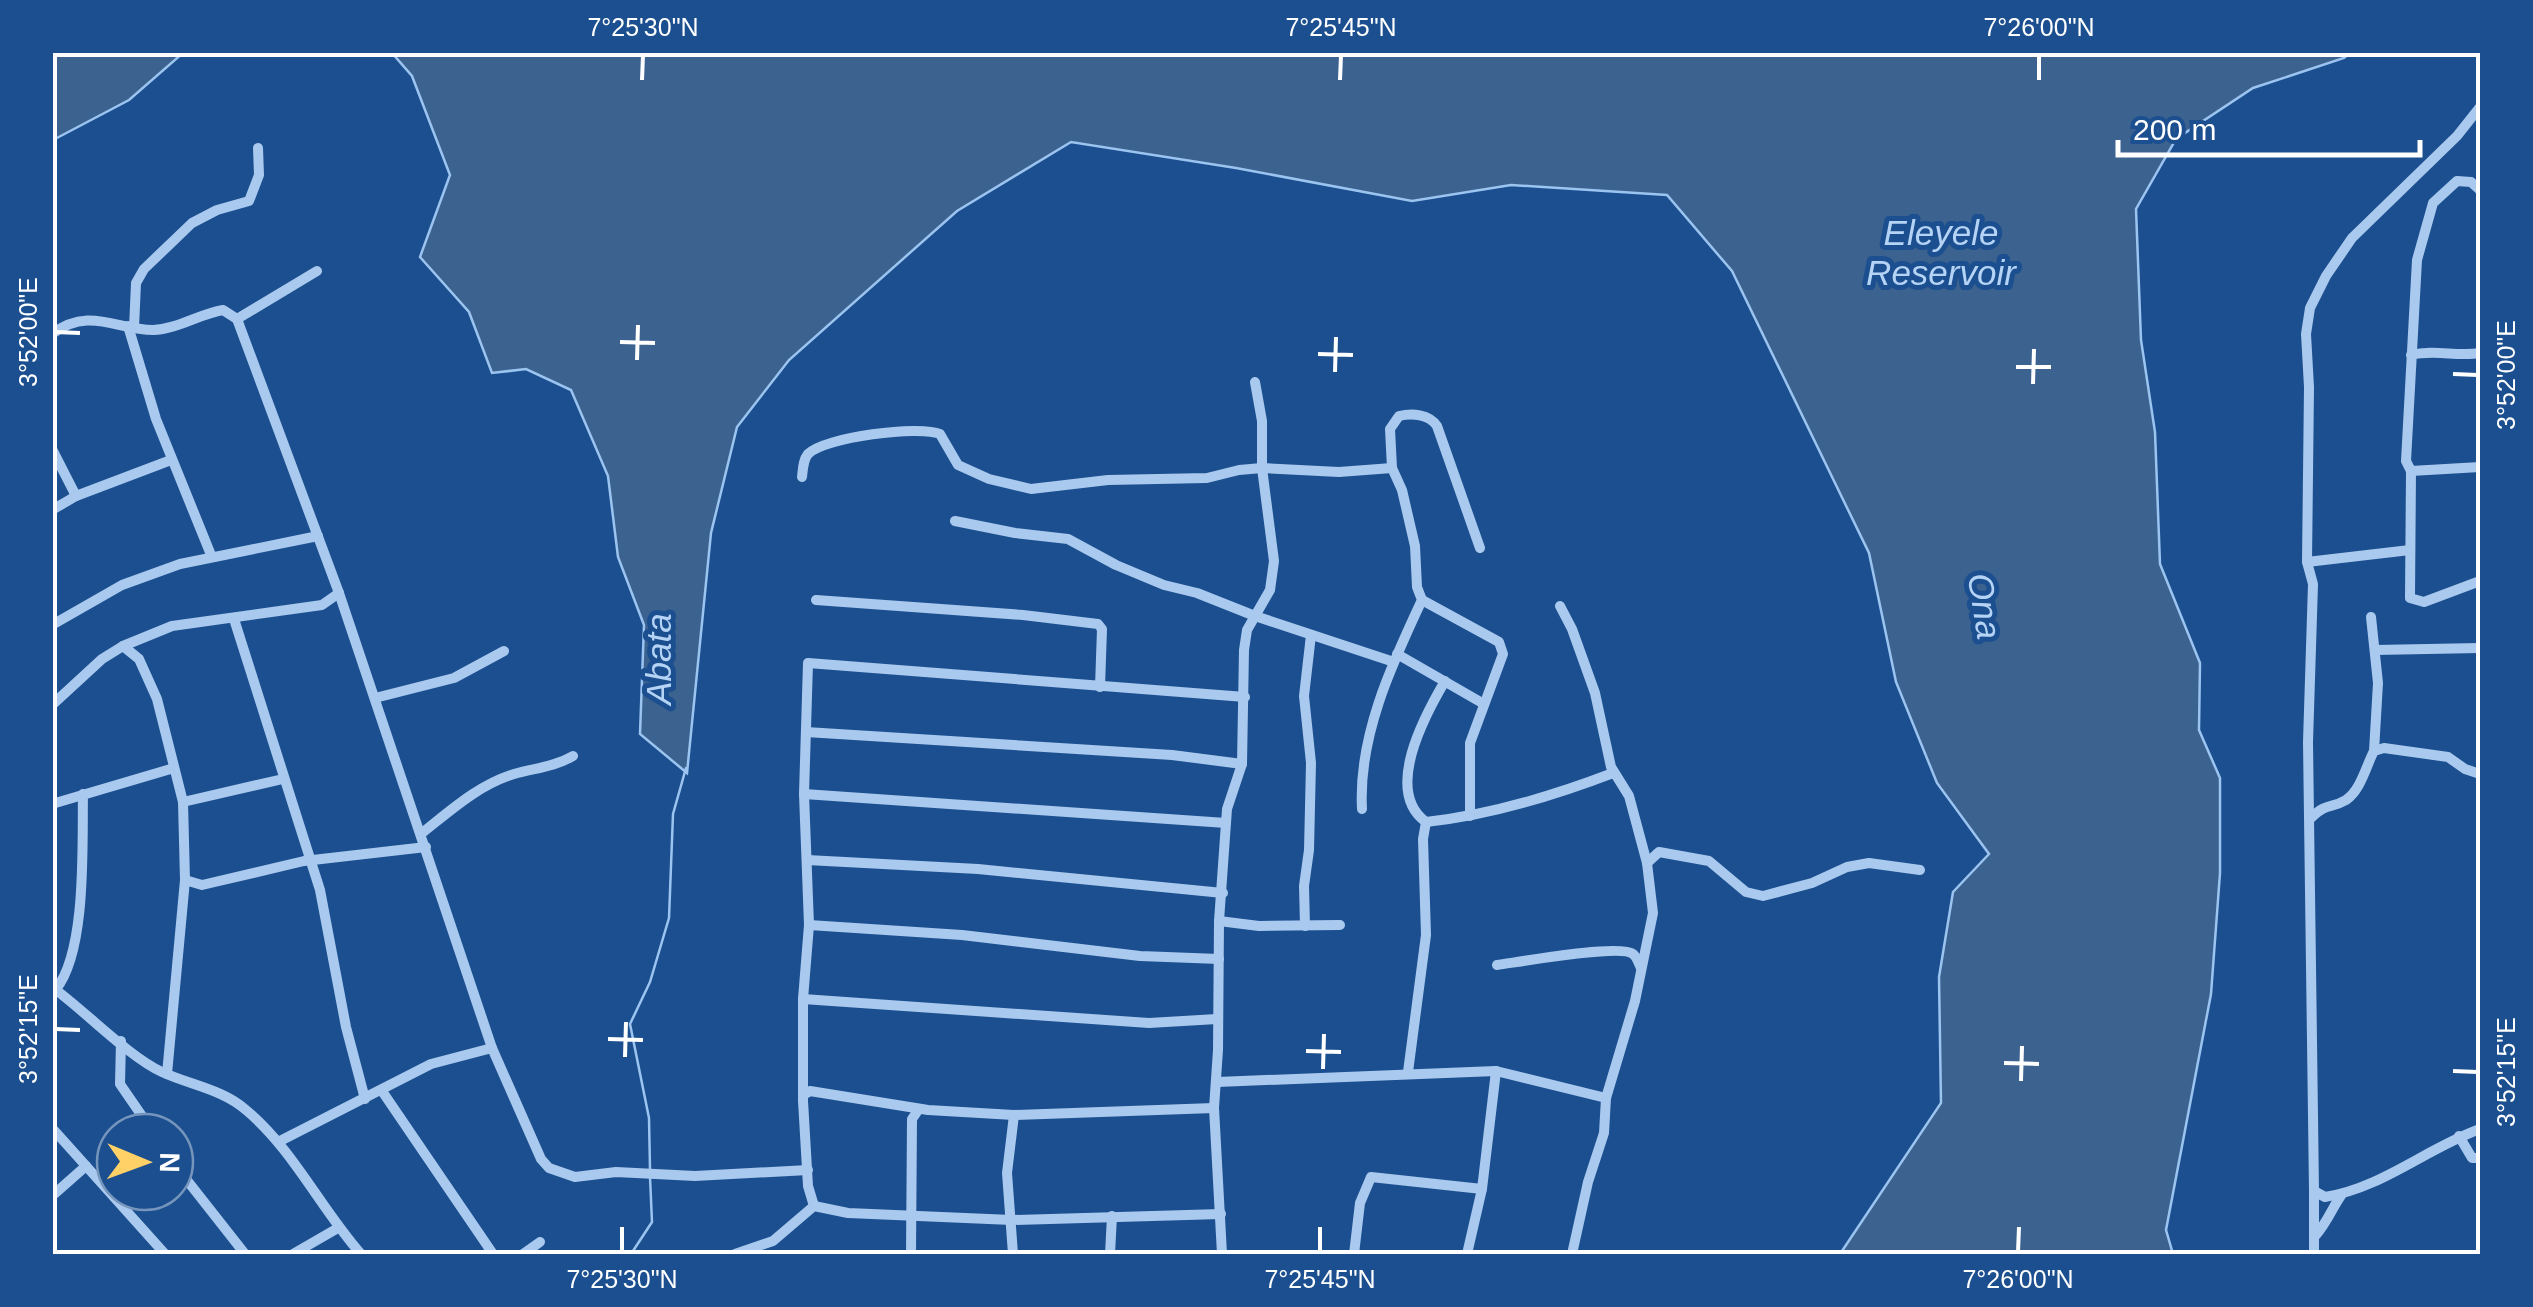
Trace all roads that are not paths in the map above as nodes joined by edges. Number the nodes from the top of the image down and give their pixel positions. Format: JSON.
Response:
{"nodes":[{"id":1,"x":2480,"y":107,"type":"edge"},
{"id":2,"x":258,"y":148,"type":"dead end"},
{"id":3,"x":2480,"y":190,"type":"edge"},
{"id":4,"x":317,"y":271,"type":"dead end"},
{"id":5,"x":237,"y":318,"type":"junction"},
{"id":6,"x":131,"y":327,"type":"junction"},
{"id":7,"x":52,"y":334,"type":"edge"},
{"id":8,"x":2412,"y":354,"type":"junction"},
{"id":9,"x":2480,"y":354,"type":"edge"},
{"id":10,"x":1255,"y":382,"type":"dead end"},
{"id":11,"x":52,"y":449,"type":"edge"},
{"id":12,"x":171,"y":460,"type":"junction"},
{"id":13,"x":2480,"y":467,"type":"edge"},
{"id":14,"x":1262,"y":468,"type":"junction"},
{"id":15,"x":1392,"y":468,"type":"junction"},
{"id":16,"x":2411,"y":471,"type":"junction"},
{"id":17,"x":802,"y":477,"type":"dead end"},
{"id":18,"x":76,"y":496,"type":"junction"},
{"id":19,"x":52,"y":510,"type":"edge"},
{"id":20,"x":955,"y":520,"type":"dead end"},
{"id":21,"x":318,"y":536,"type":"junction"},
{"id":22,"x":1480,"y":548,"type":"dead end"},
{"id":23,"x":2410,"y":550,"type":"junction"},
{"id":24,"x":211,"y":555,"type":"junction"},
{"id":25,"x":2307,"y":562,"type":"junction"},
{"id":26,"x":2480,"y":581,"type":"edge"},
{"id":27,"x":340,"y":593,"type":"junction"},
{"id":28,"x":816,"y":600,"type":"dead end"},
{"id":29,"x":1422,"y":600,"type":"junction"},
{"id":30,"x":1560,"y":606,"type":"dead end"},
{"id":31,"x":1255,"y":616,"type":"junction"},
{"id":32,"x":2371,"y":617,"type":"dead end"},
{"id":33,"x":234,"y":619,"type":"junction"},
{"id":34,"x":52,"y":625,"type":"edge"},
{"id":35,"x":1311,"y":635,"type":"junction"},
{"id":36,"x":123,"y":646,"type":"junction"},
{"id":37,"x":2480,"y":648,"type":"edge"},
{"id":38,"x":2375,"y":650,"type":"junction"},
{"id":39,"x":504,"y":651,"type":"dead end"},
{"id":40,"x":1395,"y":658,"type":"junction"},
{"id":41,"x":1445,"y":680,"type":"junction"},
{"id":42,"x":1100,"y":687,"type":"junction"},
{"id":43,"x":1245,"y":696,"type":"junction"},
{"id":44,"x":375,"y":698,"type":"junction"},
{"id":45,"x":1484,"y":704,"type":"junction"},
{"id":46,"x":52,"y":705,"type":"edge"},
{"id":47,"x":806,"y":732,"type":"junction"},
{"id":48,"x":2374,"y":751,"type":"junction"},
{"id":49,"x":574,"y":756,"type":"dead end"},
{"id":50,"x":1242,"y":764,"type":"junction"},
{"id":51,"x":174,"y":768,"type":"junction"},
{"id":52,"x":1613,"y":773,"type":"junction"},
{"id":53,"x":2480,"y":774,"type":"edge"},
{"id":54,"x":283,"y":779,"type":"junction"},
{"id":55,"x":83,"y":794,"type":"junction"},
{"id":56,"x":804,"y":794,"type":"junction"},
{"id":57,"x":183,"y":802,"type":"junction"},
{"id":58,"x":52,"y":804,"type":"edge"},
{"id":59,"x":1362,"y":809,"type":"dead end"},
{"id":60,"x":1470,"y":816,"type":"junction"},
{"id":61,"x":2311,"y":818,"type":"junction"},
{"id":62,"x":1426,"y":822,"type":"junction"},
{"id":63,"x":1226,"y":823,"type":"junction"},
{"id":64,"x":422,"y":833,"type":"junction"},
{"id":65,"x":426,"y":847,"type":"junction"},
{"id":66,"x":310,"y":860,"type":"junction"},
{"id":67,"x":807,"y":860,"type":"junction"},
{"id":68,"x":1648,"y":863,"type":"junction"},
{"id":69,"x":1920,"y":870,"type":"dead end"},
{"id":70,"x":185,"y":880,"type":"junction"},
{"id":71,"x":1223,"y":893,"type":"junction"},
{"id":72,"x":1219,"y":921,"type":"junction"},
{"id":73,"x":809,"y":925,"type":"junction"},
{"id":74,"x":1340,"y":925,"type":"dead end"},
{"id":75,"x":1305,"y":926,"type":"junction"},
{"id":76,"x":1219,"y":959,"type":"junction"},
{"id":77,"x":1497,"y":965,"type":"dead end"},
{"id":78,"x":1642,"y":969,"type":"junction"},
{"id":79,"x":54,"y":988,"type":"edge"},
{"id":80,"x":803,"y":998,"type":"junction"},
{"id":81,"x":1217,"y":1019,"type":"junction"},
{"id":82,"x":121,"y":1042,"type":"junction"},
{"id":83,"x":492,"y":1048,"type":"junction"},
{"id":84,"x":1496,"y":1070,"type":"junction"},
{"id":85,"x":1408,"y":1072,"type":"junction"},
{"id":86,"x":167,"y":1074,"type":"junction"},
{"id":87,"x":1217,"y":1082,"type":"junction"},
{"id":88,"x":382,"y":1090,"type":"junction"},
{"id":89,"x":805,"y":1094,"type":"junction"},
{"id":90,"x":1606,"y":1098,"type":"junction"},
{"id":91,"x":365,"y":1099,"type":"junction"},
{"id":92,"x":1214,"y":1108,"type":"junction"},
{"id":93,"x":919,"y":1109,"type":"junction"},
{"id":94,"x":139,"y":1112,"type":"edge"},
{"id":95,"x":1014,"y":1115,"type":"junction"},
{"id":96,"x":52,"y":1128,"type":"edge"},
{"id":97,"x":2480,"y":1128,"type":"edge"},
{"id":98,"x":2459,"y":1136,"type":"junction"},
{"id":99,"x":278,"y":1142,"type":"junction"},
{"id":100,"x":2480,"y":1158,"type":"edge"},
{"id":101,"x":86,"y":1166,"type":"junction"},
{"id":102,"x":808,"y":1170,"type":"junction"},
{"id":103,"x":1482,"y":1189,"type":"junction"},
{"id":104,"x":195,"y":1190,"type":"edge"},
{"id":105,"x":2314,"y":1190,"type":"junction"},
{"id":106,"x":2342,"y":1194,"type":"junction"},
{"id":107,"x":52,"y":1196,"type":"edge"},
{"id":108,"x":814,"y":1206,"type":"junction"},
{"id":109,"x":1221,"y":1214,"type":"junction"},
{"id":110,"x":910,"y":1216,"type":"junction"},
{"id":111,"x":1112,"y":1216,"type":"junction"},
{"id":112,"x":1012,"y":1220,"type":"junction"},
{"id":113,"x":338,"y":1228,"type":"junction"},
{"id":114,"x":2315,"y":1235,"type":"junction"},
{"id":115,"x":540,"y":1242,"type":"dead end"},
{"id":116,"x":165,"y":1254,"type":"edge"},
{"id":117,"x":245,"y":1254,"type":"edge"},
{"id":118,"x":293,"y":1254,"type":"edge"},
{"id":119,"x":361,"y":1254,"type":"edge"},
{"id":120,"x":493,"y":1254,"type":"edge"},
{"id":121,"x":523,"y":1254,"type":"edge"},
{"id":122,"x":735,"y":1254,"type":"edge"},
{"id":123,"x":911,"y":1254,"type":"edge"},
{"id":124,"x":1012,"y":1254,"type":"edge"},
{"id":125,"x":1110,"y":1254,"type":"edge"},
{"id":126,"x":1222,"y":1254,"type":"edge"},
{"id":127,"x":1354,"y":1254,"type":"edge"},
{"id":128,"x":1467,"y":1254,"type":"edge"},
{"id":129,"x":1572,"y":1254,"type":"edge"},
{"id":130,"x":2314,"y":1254,"type":"edge"}],
"edges":[{"from":1,"to":25,"type":"street"},
{"from":2,"to":6,"type":"street"},
{"from":3,"to":8,"type":"street"},
{"from":4,"to":5,"type":"street"},
{"from":5,"to":6,"type":"street"},
{"from":5,"to":21,"type":"street"},
{"from":6,"to":7,"type":"street"},
{"from":6,"to":12,"type":"street"},
{"from":8,"to":9,"type":"street"},
{"from":8,"to":16,"type":"street"},
{"from":10,"to":14,"type":"street"},
{"from":11,"to":18,"type":"street"},
{"from":12,"to":18,"type":"street"},
{"from":12,"to":24,"type":"street"},
{"from":13,"to":16,"type":"street"},
{"from":14,"to":15,"type":"street"},
{"from":14,"to":17,"type":"street"},
{"from":14,"to":31,"type":"street"},
{"from":15,"to":22,"type":"street"},
{"from":15,"to":29,"type":"street"},
{"from":16,"to":23,"type":"street"},
{"from":18,"to":19,"type":"street"},
{"from":20,"to":31,"type":"street"},
{"from":21,"to":24,"type":"street"},
{"from":21,"to":27,"type":"street"},
{"from":23,"to":25,"type":"street"},
{"from":23,"to":26,"type":"street"},
{"from":24,"to":34,"type":"street"},
{"from":25,"to":61,"type":"street"},
{"from":27,"to":33,"type":"street"},
{"from":27,"to":44,"type":"street"},
{"from":28,"to":42,"type":"street"},
{"from":29,"to":40,"type":"street"},
{"from":29,"to":45,"type":"street"},
{"from":30,"to":52,"type":"street"},
{"from":31,"to":35,"type":"street"},
{"from":31,"to":43,"type":"street"},
{"from":32,"to":38,"type":"street"},
{"from":33,"to":36,"type":"street"},
{"from":33,"to":54,"type":"street"},
{"from":35,"to":40,"type":"street"},
{"from":35,"to":75,"type":"street"},
{"from":36,"to":46,"type":"street"},
{"from":36,"to":51,"type":"street"},
{"from":37,"to":38,"type":"street"},
{"from":38,"to":48,"type":"street"},
{"from":39,"to":44,"type":"street"},
{"from":40,"to":41,"type":"street"},
{"from":40,"to":59,"type":"street"},
{"from":41,"to":45,"type":"street"},
{"from":41,"to":62,"type":"street"},
{"from":42,"to":43,"type":"street"},
{"from":42,"to":47,"type":"street"},
{"from":43,"to":50,"type":"street"},
{"from":44,"to":64,"type":"street"},
{"from":45,"to":60,"type":"street"},
{"from":47,"to":50,"type":"street"},
{"from":47,"to":56,"type":"street"},
{"from":48,"to":53,"type":"street"},
{"from":48,"to":61,"type":"street"},
{"from":49,"to":64,"type":"street"},
{"from":50,"to":63,"type":"street"},
{"from":51,"to":55,"type":"street"},
{"from":51,"to":57,"type":"street"},
{"from":52,"to":60,"type":"street"},
{"from":52,"to":68,"type":"street"},
{"from":54,"to":57,"type":"street"},
{"from":54,"to":66,"type":"street"},
{"from":55,"to":58,"type":"street"},
{"from":55,"to":79,"type":"street"},
{"from":56,"to":63,"type":"street"},
{"from":56,"to":67,"type":"street"},
{"from":57,"to":70,"type":"street"},
{"from":60,"to":62,"type":"street"},
{"from":61,"to":105,"type":"street"},
{"from":62,"to":85,"type":"street"},
{"from":63,"to":71,"type":"street"},
{"from":64,"to":65,"type":"street"},
{"from":65,"to":66,"type":"street"},
{"from":65,"to":83,"type":"street"},
{"from":66,"to":70,"type":"street"},
{"from":66,"to":91,"type":"street"},
{"from":67,"to":71,"type":"street"},
{"from":67,"to":73,"type":"street"},
{"from":68,"to":69,"type":"street"},
{"from":68,"to":78,"type":"street"},
{"from":70,"to":86,"type":"street"},
{"from":71,"to":72,"type":"street"},
{"from":72,"to":75,"type":"street"},
{"from":72,"to":76,"type":"street"},
{"from":73,"to":76,"type":"street"},
{"from":73,"to":80,"type":"street"},
{"from":74,"to":75,"type":"street"},
{"from":76,"to":81,"type":"street"},
{"from":77,"to":78,"type":"street"},
{"from":78,"to":90,"type":"street"},
{"from":79,"to":82,"type":"street"},
{"from":80,"to":81,"type":"street"},
{"from":80,"to":89,"type":"street"},
{"from":81,"to":87,"type":"street"},
{"from":82,"to":86,"type":"street"},
{"from":82,"to":94,"type":"street"},
{"from":83,"to":88,"type":"street"},
{"from":83,"to":102,"type":"street"},
{"from":84,"to":85,"type":"street"},
{"from":84,"to":90,"type":"street"},
{"from":84,"to":103,"type":"street"},
{"from":85,"to":87,"type":"street"},
{"from":86,"to":99,"type":"street"},
{"from":87,"to":92,"type":"street"},
{"from":88,"to":91,"type":"street"},
{"from":88,"to":120,"type":"street"},
{"from":89,"to":93,"type":"street"},
{"from":89,"to":102,"type":"street"},
{"from":90,"to":129,"type":"street"},
{"from":91,"to":99,"type":"street"},
{"from":92,"to":95,"type":"street"},
{"from":92,"to":109,"type":"street"},
{"from":93,"to":95,"type":"street"},
{"from":93,"to":110,"type":"street"},
{"from":95,"to":112,"type":"street"},
{"from":96,"to":101,"type":"street"},
{"from":97,"to":98,"type":"street"},
{"from":98,"to":100,"type":"street"},
{"from":98,"to":106,"type":"street"},
{"from":99,"to":113,"type":"street"},
{"from":101,"to":107,"type":"street"},
{"from":101,"to":116,"type":"street"},
{"from":102,"to":108,"type":"street"},
{"from":103,"to":127,"type":"street"},
{"from":103,"to":128,"type":"street"},
{"from":104,"to":117,"type":"street"},
{"from":105,"to":106,"type":"street"},
{"from":105,"to":114,"type":"street"},
{"from":106,"to":114,"type":"street"},
{"from":108,"to":110,"type":"street"},
{"from":108,"to":122,"type":"street"},
{"from":109,"to":111,"type":"street"},
{"from":109,"to":126,"type":"street"},
{"from":110,"to":112,"type":"street"},
{"from":110,"to":123,"type":"street"},
{"from":111,"to":112,"type":"street"},
{"from":111,"to":125,"type":"street"},
{"from":112,"to":124,"type":"street"},
{"from":113,"to":118,"type":"street"},
{"from":113,"to":119,"type":"street"},
{"from":114,"to":130,"type":"street"},
{"from":115,"to":121,"type":"street"}]}
